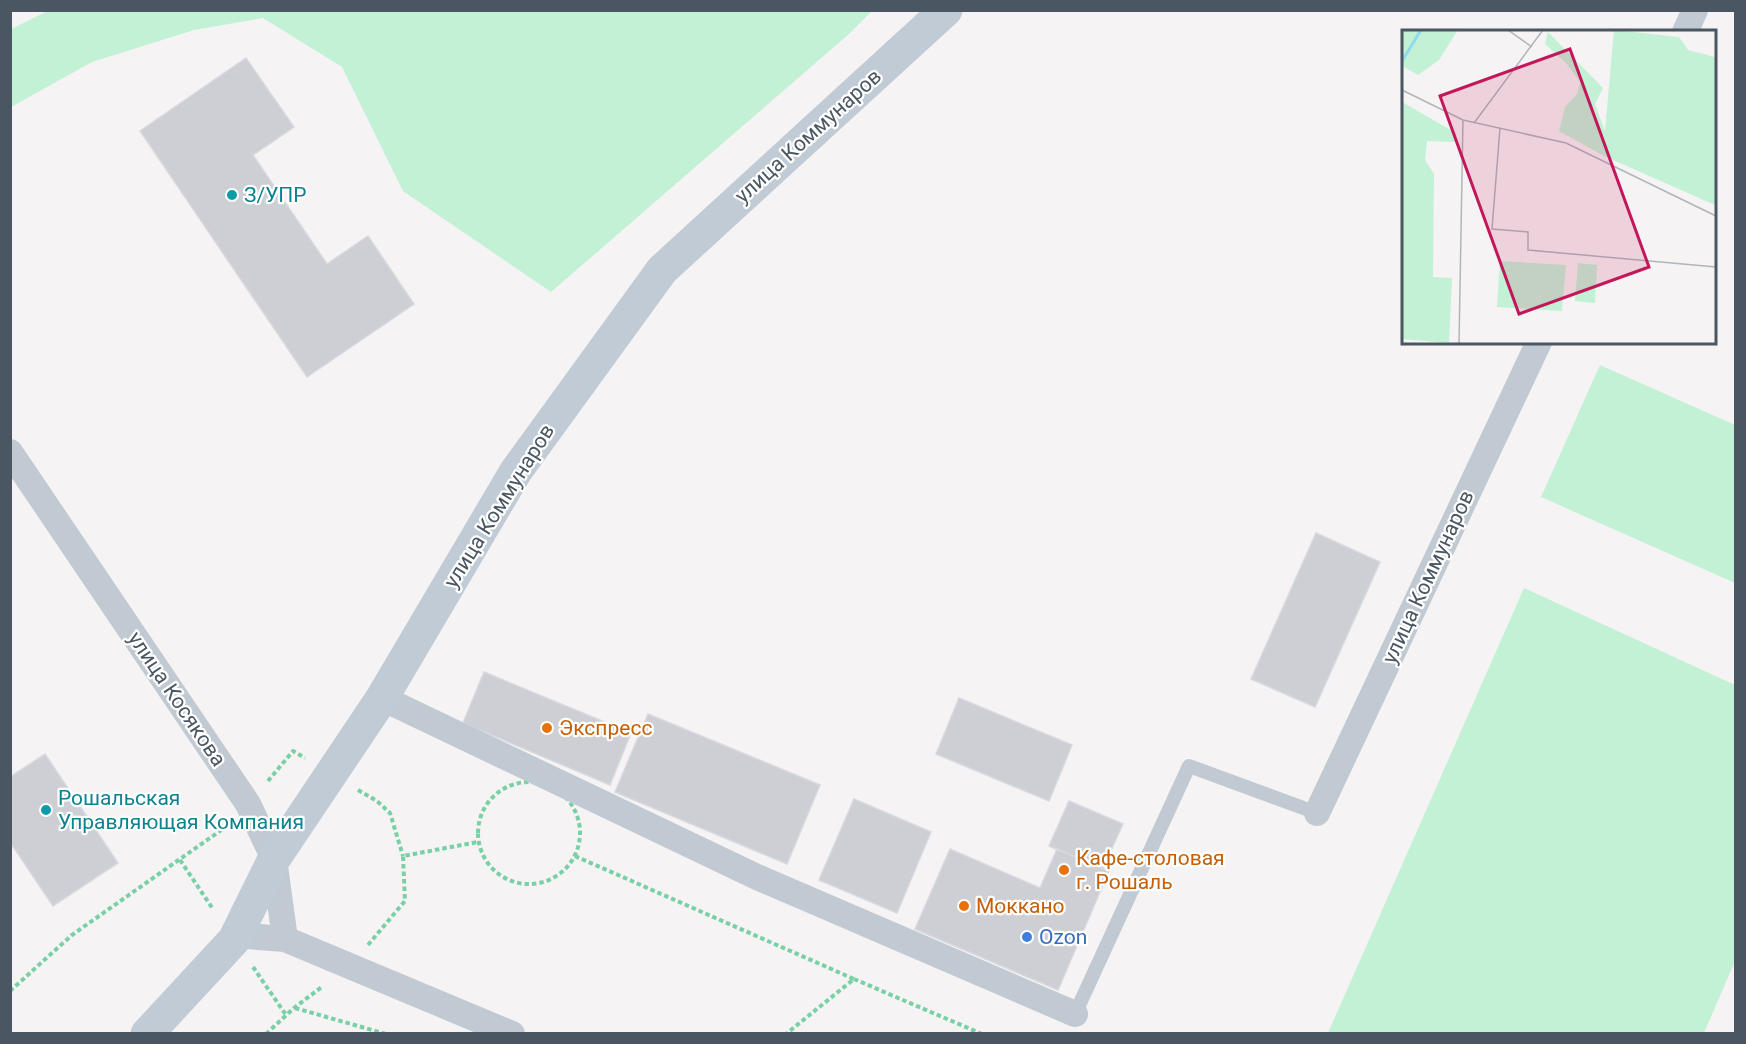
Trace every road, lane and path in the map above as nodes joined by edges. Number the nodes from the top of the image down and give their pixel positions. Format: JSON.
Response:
{"nodes":[{"id":1,"x":946,"y":10,"type":"edge"},
{"id":2,"x":1695,"y":10,"type":"edge"},
{"id":3,"x":1686,"y":30,"type":"edge"},
{"id":4,"x":1538,"y":344,"type":"edge"},
{"id":5,"x":10,"y":452,"type":"edge"},
{"id":6,"x":382,"y":698,"type":"junction"},
{"id":7,"x":248,"y":804,"type":"junction"},
{"id":8,"x":1317,"y":813,"type":"joint"},
{"id":9,"x":478,"y":842,"type":"junction"},
{"id":10,"x":575,"y":856,"type":"junction"},
{"id":11,"x":274,"y":859,"type":"junction"},
{"id":12,"x":285,"y":939,"type":"junction"},
{"id":13,"x":234,"y":940,"type":"junction"},
{"id":14,"x":351,"y":966,"type":"junction"},
{"id":15,"x":854,"y":979,"type":"junction"},
{"id":16,"x":10,"y":991,"type":"edge"},
{"id":17,"x":294,"y":1008,"type":"junction"},
{"id":18,"x":1075,"y":1014,"type":"joint"},
{"id":19,"x":147,"y":1034,"type":"edge"},
{"id":20,"x":266,"y":1034,"type":"edge"},
{"id":21,"x":386,"y":1034,"type":"edge"},
{"id":22,"x":512,"y":1034,"type":"edge"},
{"id":23,"x":786,"y":1034,"type":"edge"},
{"id":24,"x":982,"y":1034,"type":"edge"}],
"edges":[{"from":1,"to":6,"type":"street","name":"улица Коммунаров"},
{"from":2,"to":3,"type":"street"},
{"from":4,"to":8,"type":"street","name":"улица Коммунаров"},
{"from":5,"to":7,"type":"street","name":"улица Косякова"},
{"from":6,"to":11,"type":"street","name":"улица Коммунаров"},
{"from":6,"to":18,"type":"street"},
{"from":7,"to":11,"type":"street","name":"улица Косякова"},
{"from":7,"to":16,"type":"path"},
{"from":8,"to":18,"type":"lane"},
{"from":9,"to":10,"type":"path"},
{"from":9,"to":10,"type":"path"},
{"from":9,"to":14,"type":"path"},
{"from":10,"to":15,"type":"path"},
{"from":11,"to":12,"type":"street","name":"улица Косякова"},
{"from":11,"to":13,"type":"street","name":"улица Коммунаров"},
{"from":12,"to":13,"type":"street"},
{"from":12,"to":14,"type":"street"},
{"from":13,"to":19,"type":"street","name":"улица Коммунаров"},
{"from":14,"to":17,"type":"path"},
{"from":14,"to":22,"type":"street"},
{"from":15,"to":23,"type":"path"},
{"from":15,"to":24,"type":"path"},
{"from":17,"to":20,"type":"path"},
{"from":17,"to":21,"type":"path"}]}
